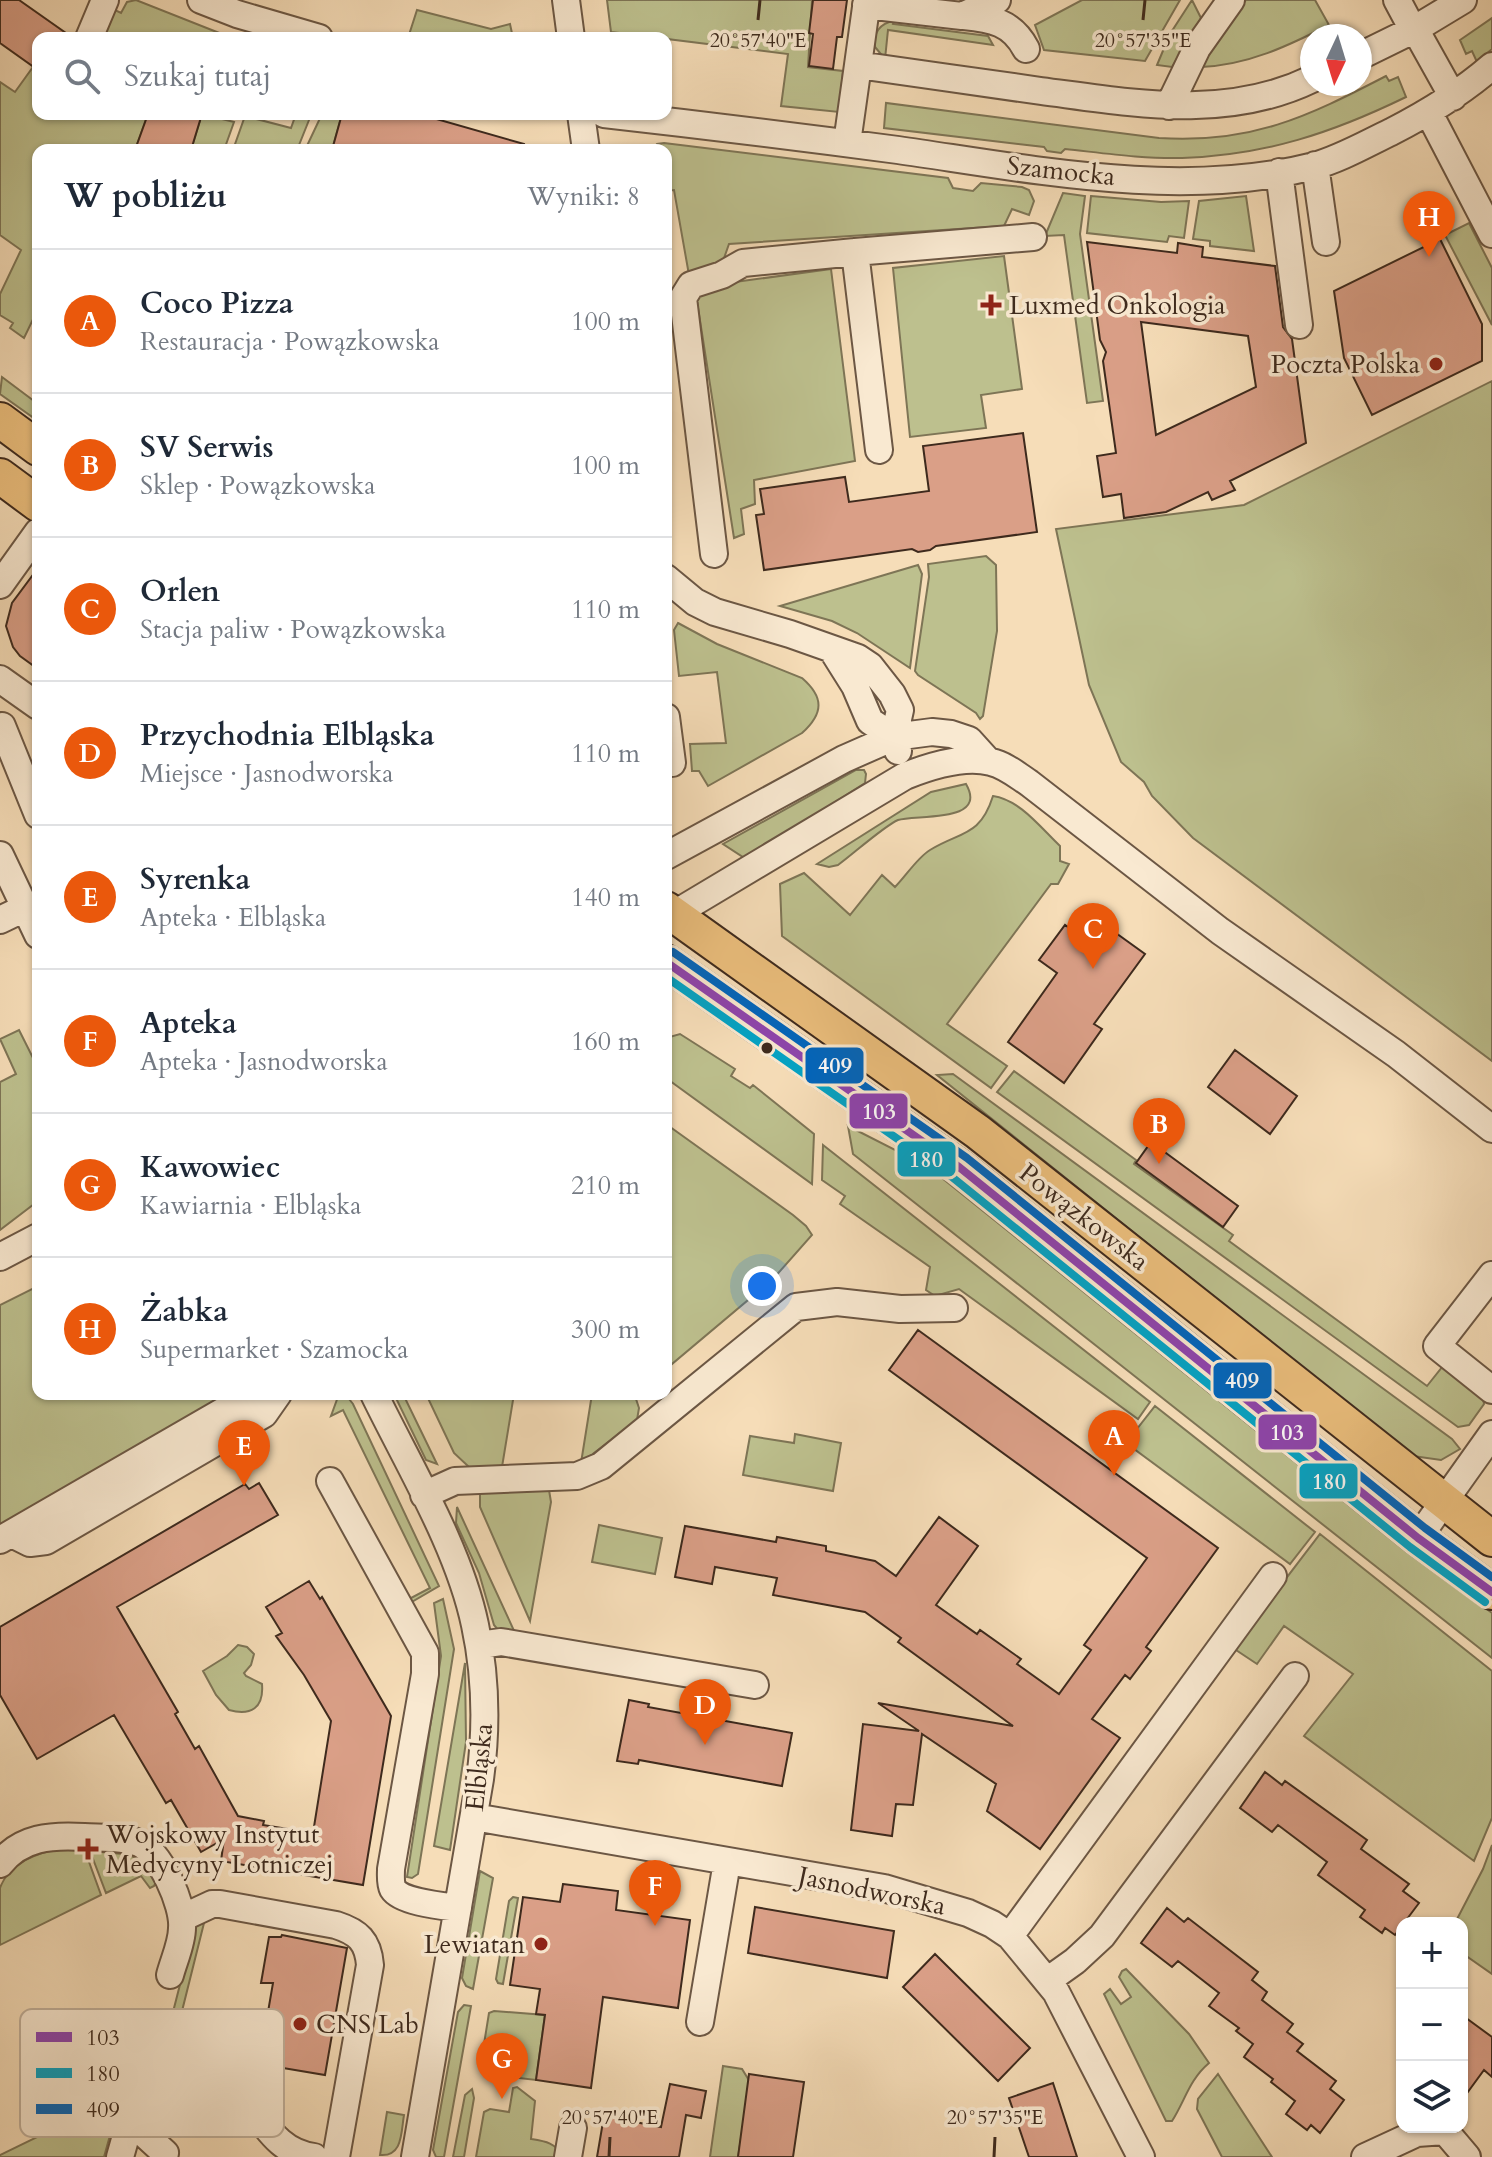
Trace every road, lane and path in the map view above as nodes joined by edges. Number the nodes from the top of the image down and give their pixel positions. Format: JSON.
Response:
{"nodes":[{"id":1,"x":105,"y":0,"type":"edge"},
{"id":2,"x":201,"y":0,"type":"edge"},
{"id":3,"x":566,"y":0,"type":"edge"},
{"id":4,"x":997,"y":0,"type":"edge"},
{"id":5,"x":1231,"y":0,"type":"edge"},
{"id":6,"x":1397,"y":0,"type":"edge"},
{"id":7,"x":1463,"y":0,"type":"edge"},
{"id":8,"x":866,"y":3,"type":"edge"},
{"id":9,"x":962,"y":16,"type":"junction"},
{"id":10,"x":1414,"y":30,"type":"junction"},
{"id":11,"x":92,"y":32,"type":"edge"},
{"id":12,"x":298,"y":32,"type":"edge"},
{"id":13,"x":570,"y":32,"type":"edge"},
{"id":14,"x":1026,"y":49,"type":"dead end"},
{"id":15,"x":1372,"y":50,"type":"edge"},
{"id":16,"x":858,"y":65,"type":"junction"},
{"id":17,"x":1492,"y":66,"type":"edge"},
{"id":18,"x":1300,"y":84,"type":"edge"},
{"id":19,"x":1453,"y":97,"type":"junction"},
{"id":20,"x":1169,"y":106,"type":"junction"},
{"id":21,"x":1429,"y":113,"type":"junction"},
{"id":22,"x":582,"y":120,"type":"edge"},
{"id":23,"x":654,"y":120,"type":"edge"},
{"id":24,"x":847,"y":143,"type":"junction"},
{"id":25,"x":585,"y":144,"type":"edge"},
{"id":26,"x":1315,"y":165,"type":"junction"},
{"id":27,"x":1279,"y":172,"type":"junction"},
{"id":28,"x":1492,"y":234,"type":"edge"},
{"id":29,"x":1033,"y":237,"type":"dead end"},
{"id":30,"x":1326,"y":242,"type":"dead end"},
{"id":31,"x":855,"y":252,"type":"junction"},
{"id":32,"x":1299,"y":325,"type":"dead end"},
{"id":33,"x":0,"y":420,"type":"edge"},
{"id":34,"x":32,"y":444,"type":"edge"},
{"id":35,"x":879,"y":450,"type":"dead end"},
{"id":36,"x":0,"y":476,"type":"edge"},
{"id":37,"x":32,"y":500,"type":"edge"},
{"id":38,"x":32,"y":540,"type":"edge"},
{"id":39,"x":714,"y":554,"type":"dead end"},
{"id":40,"x":0,"y":585,"type":"edge"},
{"id":41,"x":672,"y":590,"type":"edge"},
{"id":42,"x":0,"y":679,"type":"edge"},
{"id":43,"x":32,"y":702,"type":"edge"},
{"id":44,"x":2,"y":726,"type":"edge"},
{"id":45,"x":894,"y":737,"type":"junction"},
{"id":46,"x":988,"y":761,"type":"junction"},
{"id":47,"x":905,"y":776,"type":"junction"},
{"id":48,"x":32,"y":800,"type":"edge"},
{"id":49,"x":672,"y":853,"type":"edge"},
{"id":50,"x":0,"y":855,"type":"edge"},
{"id":51,"x":25,"y":908,"type":"junction"},
{"id":52,"x":672,"y":912,"type":"edge"},
{"id":53,"x":672,"y":916,"type":"edge"},
{"id":54,"x":0,"y":920,"type":"edge"},
{"id":55,"x":32,"y":923,"type":"edge"},
{"id":56,"x":672,"y":966,"type":"edge"},
{"id":57,"x":1492,"y":1129,"type":"edge"},
{"id":58,"x":32,"y":1240,"type":"edge"},
{"id":59,"x":0,"y":1257,"type":"edge"},
{"id":60,"x":1492,"y":1275,"type":"edge"},
{"id":61,"x":954,"y":1308,"type":"dead end"},
{"id":62,"x":1492,"y":1390,"type":"edge"},
{"id":63,"x":243,"y":1400,"type":"edge"},
{"id":64,"x":276,"y":1400,"type":"edge"},
{"id":65,"x":377,"y":1400,"type":"edge"},
{"id":66,"x":1492,"y":1434,"type":"edge"},
{"id":67,"x":330,"y":1481,"type":"dead end"},
{"id":68,"x":424,"y":1495,"type":"junction"},
{"id":69,"x":1444,"y":1502,"type":"junction"},
{"id":70,"x":6,"y":1537,"type":"edge"},
{"id":71,"x":1418,"y":1538,"type":"junction"},
{"id":72,"x":1492,"y":1539,"type":"edge"},
{"id":73,"x":1273,"y":1576,"type":"dead end"},
{"id":74,"x":1492,"y":1592,"type":"edge"},
{"id":75,"x":479,"y":1645,"type":"junction"},
{"id":76,"x":1295,"y":1676,"type":"dead end"},
{"id":77,"x":755,"y":1685,"type":"dead end"},
{"id":78,"x":474,"y":1817,"type":"junction"},
{"id":79,"x":727,"y":1862,"type":"junction"},
{"id":80,"x":0,"y":1864,"type":"edge"},
{"id":81,"x":458,"y":1908,"type":"junction"},
{"id":82,"x":182,"y":1918,"type":"junction"},
{"id":83,"x":1010,"y":1936,"type":"junction"},
{"id":84,"x":170,"y":1975,"type":"dead end"},
{"id":85,"x":1047,"y":1981,"type":"junction"},
{"id":86,"x":700,"y":2022,"type":"dead end"},
{"id":87,"x":573,"y":2128,"type":"dead end"},
{"id":88,"x":126,"y":2137,"type":"edge"},
{"id":89,"x":148,"y":2137,"type":"edge"},
{"id":90,"x":275,"y":2137,"type":"edge"},
{"id":91,"x":120,"y":2157,"type":"edge"},
{"id":92,"x":164,"y":2157,"type":"edge"},
{"id":93,"x":314,"y":2157,"type":"edge"},
{"id":94,"x":336,"y":2157,"type":"edge"},
{"id":95,"x":415,"y":2157,"type":"edge"},
{"id":96,"x":568,"y":2157,"type":"edge"},
{"id":97,"x":1141,"y":2157,"type":"edge"},
{"id":98,"x":1365,"y":2157,"type":"edge"},
{"id":99,"x":1467,"y":2157,"type":"edge"}],
"edges":[{"from":1,"to":11,"type":"street"},
{"from":2,"to":12,"type":"street"},
{"from":3,"to":13,"type":"street"},
{"from":4,"to":9,"type":"street"},
{"from":5,"to":20,"type":"street"},
{"from":6,"to":10,"type":"street"},
{"from":7,"to":10,"type":"street"},
{"from":8,"to":9,"type":"street"},
{"from":8,"to":16,"type":"street"},
{"from":9,"to":14,"type":"street"},
{"from":10,"to":15,"type":"street"},
{"from":10,"to":19,"type":"street"},
{"from":16,"to":20,"type":"street"},
{"from":16,"to":24,"type":"street"},
{"from":17,"to":19,"type":"street","name":"Szamocka"},
{"from":18,"to":20,"type":"street"},
{"from":19,"to":21,"type":"street","name":"Szamocka"},
{"from":21,"to":26,"type":"street","name":"Szamocka"},
{"from":21,"to":28,"type":"street"},
{"from":22,"to":25,"type":"street"},
{"from":23,"to":24,"type":"street","name":"Szamocka"},
{"from":24,"to":27,"type":"street","name":"Szamocka"},
{"from":26,"to":27,"type":"street","name":"Szamocka"},
{"from":26,"to":30,"type":"street"},
{"from":27,"to":32,"type":"street"},
{"from":29,"to":31,"type":"street"},
{"from":31,"to":35,"type":"street"},
{"from":31,"to":39,"type":"street"},
{"from":33,"to":34,"type":"main road"},
{"from":36,"to":37,"type":"main road"},
{"from":38,"to":40,"type":"street"},
{"from":41,"to":45,"type":"street"},
{"from":42,"to":43,"type":"street"},
{"from":44,"to":48,"type":"street"},
{"from":45,"to":46,"type":"street"},
{"from":45,"to":47,"type":"street"},
{"from":45,"to":49,"type":"street"},
{"from":46,"to":47,"type":"street"},
{"from":46,"to":57,"type":"street"},
{"from":47,"to":52,"type":"street"},
{"from":50,"to":51,"type":"street"},
{"from":51,"to":54,"type":"street"},
{"from":51,"to":55,"type":"street"},
{"from":53,"to":69,"type":"main road","name":"Powązkowska"},
{"from":56,"to":71,"type":"main road","name":"Powązkowska"},
{"from":58,"to":59,"type":"street"},
{"from":60,"to":62,"type":"street"},
{"from":61,"to":68,"type":"street"},
{"from":63,"to":70,"type":"street"},
{"from":64,"to":70,"type":"street"},
{"from":65,"to":68,"type":"street","name":"Elbląska"},
{"from":66,"to":69,"type":"street"},
{"from":67,"to":81,"type":"street"},
{"from":68,"to":75,"type":"street","name":"Elbląska"},
{"from":69,"to":71,"type":"street"},
{"from":69,"to":72,"type":"main road","name":"Powązkowska"},
{"from":71,"to":74,"type":"main road","name":"Powązkowska"},
{"from":73,"to":83,"type":"street"},
{"from":75,"to":77,"type":"street"},
{"from":75,"to":78,"type":"street","name":"Elbląska"},
{"from":76,"to":85,"type":"street"},
{"from":78,"to":79,"type":"street","name":"Jasnodworska"},
{"from":78,"to":81,"type":"street","name":"Elbląska"},
{"from":79,"to":83,"type":"street","name":"Jasnodworska"},
{"from":79,"to":86,"type":"street"},
{"from":80,"to":82,"type":"street"},
{"from":81,"to":95,"type":"street","name":"Elbląska"},
{"from":82,"to":84,"type":"street"},
{"from":82,"to":94,"type":"street"},
{"from":83,"to":85,"type":"street","name":"Jasnodworska"},
{"from":85,"to":97,"type":"street","name":"Jasnodworska"},
{"from":87,"to":96,"type":"street"},
{"from":88,"to":91,"type":"street"},
{"from":89,"to":92,"type":"street"},
{"from":90,"to":93,"type":"street"},
{"from":98,"to":99,"type":"street"}]}
